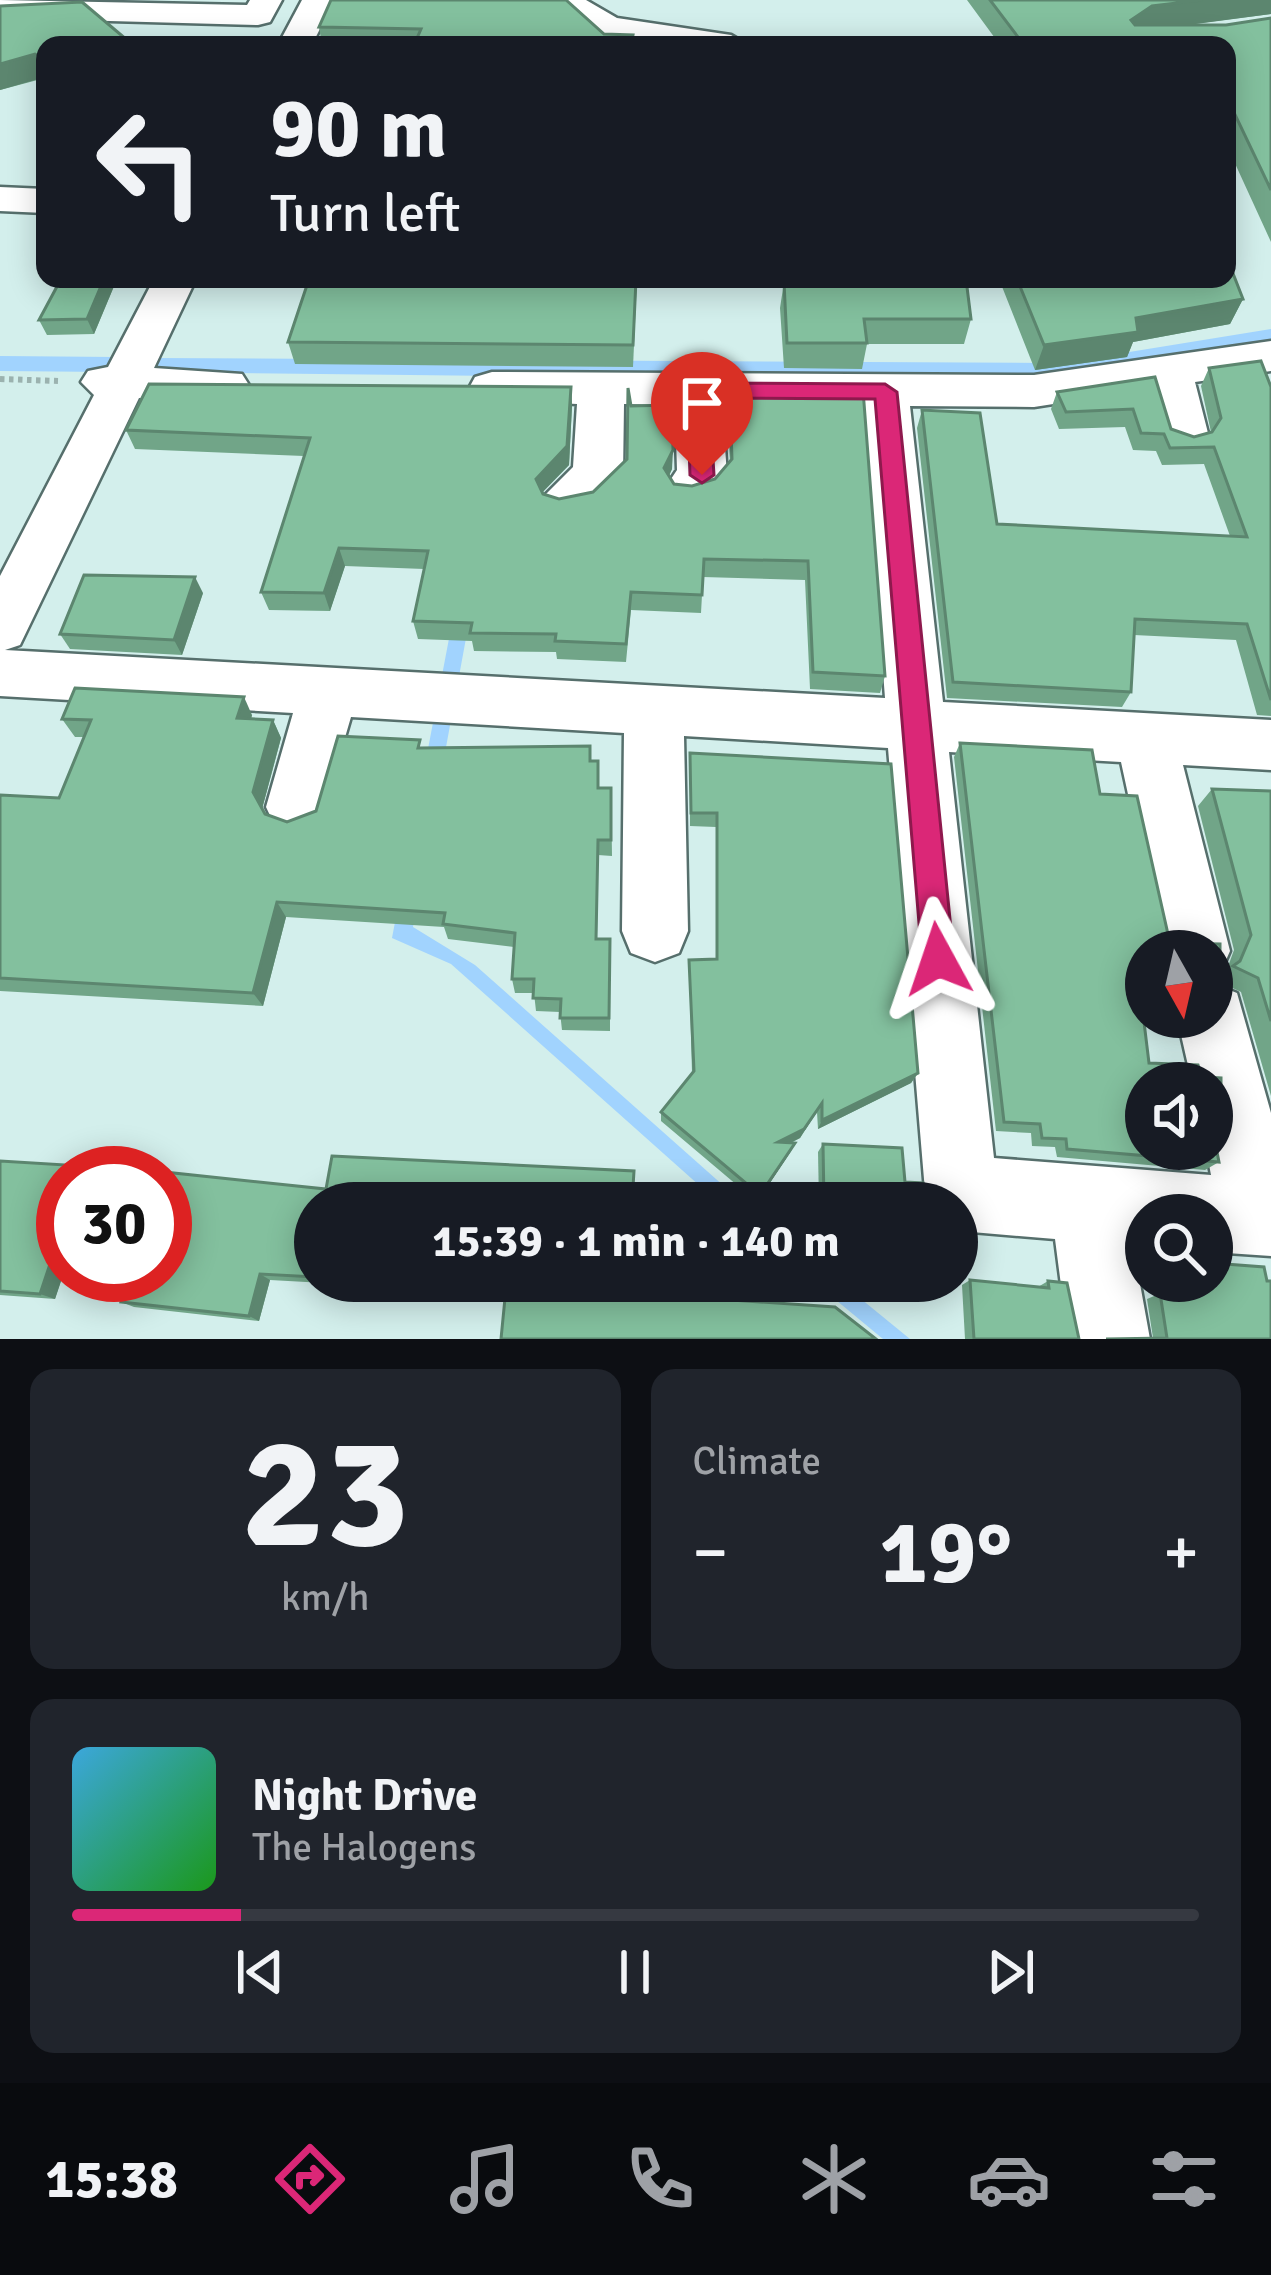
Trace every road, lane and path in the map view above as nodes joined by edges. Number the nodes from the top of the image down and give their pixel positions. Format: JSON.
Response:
{"nodes":[{"id":1,"x":266,"y":0,"type":"edge"},
{"id":2,"x":319,"y":0,"type":"edge"},
{"id":3,"x":563,"y":0,"type":"edge"},
{"id":4,"x":0,"y":8,"type":"edge"},
{"id":5,"x":301,"y":36,"type":"edge"},
{"id":6,"x":670,"y":36,"type":"edge"},
{"id":7,"x":0,"y":199,"type":"edge"},
{"id":8,"x":36,"y":201,"type":"edge"},
{"id":9,"x":170,"y":288,"type":"edge"},
{"id":10,"x":1271,"y":356,"type":"edge"},
{"id":11,"x":123,"y":373,"type":"junction"},
{"id":12,"x":1169,"y":373,"type":"junction"},
{"id":13,"x":280,"y":386,"type":"edge"},
{"id":14,"x":437,"y":387,"type":"edge"},
{"id":15,"x":601,"y":389,"type":"junction"},
{"id":16,"x":698,"y":390,"type":"junction"},
{"id":17,"x":885,"y":392,"type":"junction"},
{"id":18,"x":1184,"y":433,"type":"edge"},
{"id":19,"x":692,"y":485,"type":"edge"},
{"id":20,"x":567,"y":498,"type":"edge"},
{"id":21,"x":0,"y":630,"type":"edge"},
{"id":22,"x":0,"y":673,"type":"edge"},
{"id":23,"x":328,"y":692,"type":"junction"},
{"id":24,"x":654,"y":710,"type":"junction"},
{"id":25,"x":916,"y":725,"type":"junction"},
{"id":26,"x":1146,"y":738,"type":"junction"},
{"id":27,"x":1271,"y":745,"type":"edge"},
{"id":28,"x":297,"y":807,"type":"dead end"},
{"id":29,"x":1191,"y":930,"type":"edge"},
{"id":30,"x":655,"y":931,"type":"dead end"},
{"id":31,"x":1218,"y":1038,"type":"edge"},
{"id":32,"x":1088,"y":1204,"type":"junction"},
{"id":33,"x":1265,"y":1217,"type":"edge"},
{"id":34,"x":1109,"y":1339,"type":"edge"}],
"edges":[{"from":1,"to":4,"type":"street"},
{"from":2,"to":5,"type":"street"},
{"from":3,"to":6,"type":"street"},
{"from":7,"to":8,"type":"street"},
{"from":9,"to":11,"type":"street"},
{"from":10,"to":12,"type":"street"},
{"from":11,"to":13,"type":"street"},
{"from":11,"to":21,"type":"street"},
{"from":12,"to":17,"type":"street"},
{"from":12,"to":18,"type":"street"},
{"from":14,"to":15,"type":"street"},
{"from":15,"to":16,"type":"street"},
{"from":15,"to":20,"type":"street"},
{"from":16,"to":17,"type":"street"},
{"from":16,"to":19,"type":"street"},
{"from":17,"to":25,"type":"street"},
{"from":22,"to":23,"type":"street"},
{"from":23,"to":24,"type":"street"},
{"from":23,"to":28,"type":"street"},
{"from":24,"to":25,"type":"street"},
{"from":24,"to":30,"type":"street"},
{"from":25,"to":26,"type":"street"},
{"from":25,"to":32,"type":"street"},
{"from":26,"to":27,"type":"street"},
{"from":26,"to":29,"type":"street"},
{"from":31,"to":33,"type":"street"},
{"from":32,"to":33,"type":"street"},
{"from":32,"to":34,"type":"street"}]}
